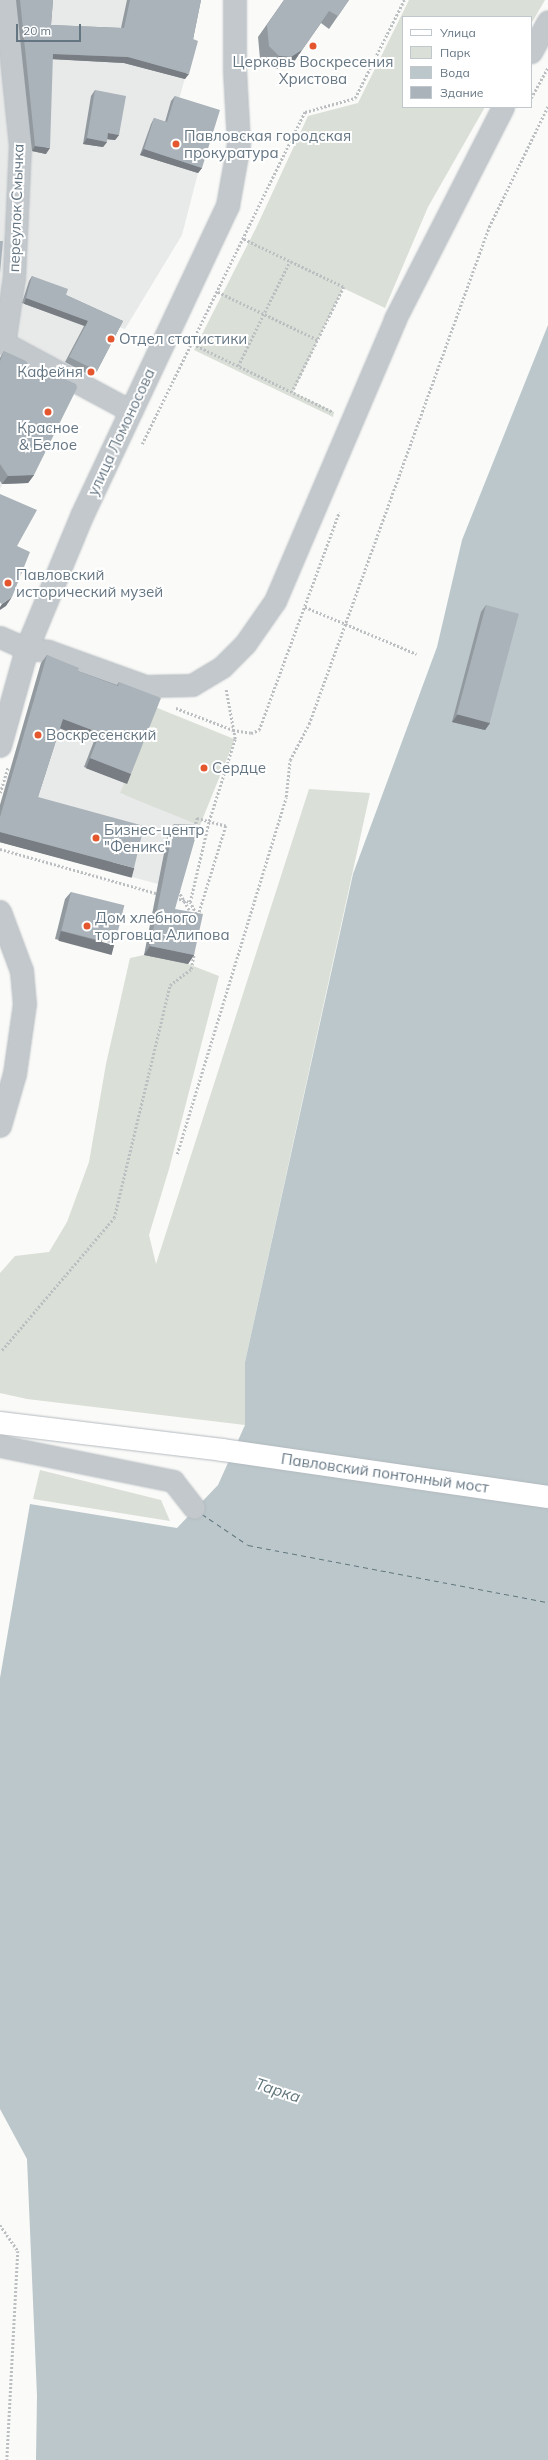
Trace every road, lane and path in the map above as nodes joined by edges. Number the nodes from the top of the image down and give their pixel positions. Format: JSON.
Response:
{"nodes":[{"id":1,"x":5,"y":0,"type":"edge"},
{"id":2,"x":235,"y":0,"type":"edge"},
{"id":3,"x":404,"y":0,"type":"edge"},
{"id":4,"x":548,"y":21,"type":"edge"},
{"id":5,"x":532,"y":50,"type":"edge"},
{"id":6,"x":548,"y":66,"type":"edge"},
{"id":7,"x":532,"y":96,"type":"edge"},
{"id":8,"x":548,"y":106,"type":"edge"},
{"id":9,"x":502,"y":108,"type":"edge"},
{"id":10,"x":244,"y":239,"type":"junction"},
{"id":11,"x":290,"y":261,"type":"junction"},
{"id":12,"x":218,"y":292,"type":"junction"},
{"id":13,"x":264,"y":314,"type":"junction"},
{"id":14,"x":318,"y":340,"type":"junction"},
{"id":15,"x":193,"y":344,"type":"junction"},
{"id":16,"x":238,"y":366,"type":"junction"},
{"id":17,"x":292,"y":392,"type":"junction"},
{"id":18,"x":131,"y":411,"type":"junction"},
{"id":19,"x":351,"y":417,"type":"junction"},
{"id":20,"x":141,"y":447,"type":"dead end"},
{"id":21,"x":339,"y":510,"type":"dead end"},
{"id":22,"x":305,"y":607,"type":"junction"},
{"id":23,"x":345,"y":624,"type":"junction"},
{"id":24,"x":0,"y":637,"type":"edge"},
{"id":25,"x":27,"y":649,"type":"junction"},
{"id":26,"x":417,"y":654,"type":"dead end"},
{"id":27,"x":222,"y":667,"type":"junction"},
{"id":28,"x":233,"y":730,"type":"junction"},
{"id":29,"x":0,"y":746,"type":"edge"},
{"id":30,"x":209,"y":821,"type":"junction"},
{"id":31,"x":0,"y":849,"type":"edge"},
{"id":32,"x":160,"y":894,"type":"edge"},
{"id":33,"x":168,"y":896,"type":"edge"},
{"id":34,"x":183,"y":900,"type":"junction"},
{"id":35,"x":190,"y":902,"type":"junction"},
{"id":36,"x":0,"y":912,"type":"edge"},
{"id":37,"x":199,"y":922,"type":"junction"},
{"id":38,"x":198,"y":929,"type":"edge"},
{"id":39,"x":194,"y":951,"type":"edge"},
{"id":40,"x":0,"y":1126,"type":"edge"},
{"id":41,"x":177,"y":1154,"type":"dead end"},
{"id":42,"x":2,"y":1350,"type":"dead end"},
{"id":43,"x":0,"y":1423,"type":"edge"},
{"id":44,"x":0,"y":1446,"type":"edge"},
{"id":45,"x":548,"y":1497,"type":"edge"},
{"id":46,"x":194,"y":1508,"type":"dead end"},
{"id":47,"x":0,"y":2225,"type":"edge"},
{"id":48,"x":7,"y":2460,"type":"edge"}],
"edges":[{"from":1,"to":18,"type":"street","name":"переулок Смычка"},
{"from":2,"to":18,"type":"street","name":"улица Ломоносова"},
{"from":3,"to":10,"type":"path"},
{"from":4,"to":5,"type":"street"},
{"from":6,"to":7,"type":"path"},
{"from":8,"to":23,"type":"path"},
{"from":9,"to":19,"type":"street"},
{"from":10,"to":11,"type":"path"},
{"from":10,"to":12,"type":"path"},
{"from":11,"to":13,"type":"path"},
{"from":11,"to":14,"type":"path"},
{"from":12,"to":13,"type":"path"},
{"from":12,"to":15,"type":"path"},
{"from":13,"to":14,"type":"path"},
{"from":13,"to":16,"type":"path"},
{"from":14,"to":17,"type":"path"},
{"from":15,"to":16,"type":"path"},
{"from":15,"to":20,"type":"path"},
{"from":16,"to":17,"type":"path"},
{"from":17,"to":19,"type":"path"},
{"from":18,"to":25,"type":"street","name":"улица Ломоносова"},
{"from":19,"to":27,"type":"street"},
{"from":21,"to":22,"type":"path"},
{"from":22,"to":23,"type":"path"},
{"from":22,"to":28,"type":"path"},
{"from":23,"to":26,"type":"path"},
{"from":23,"to":41,"type":"path"},
{"from":24,"to":25,"type":"street"},
{"from":25,"to":27,"type":"street"},
{"from":25,"to":29,"type":"street","name":"улица Ломоносова"},
{"from":27,"to":28,"type":"path"},
{"from":28,"to":30,"type":"path"},
{"from":30,"to":34,"type":"path"},
{"from":30,"to":35,"type":"path"},
{"from":30,"to":37,"type":"path"},
{"from":31,"to":32,"type":"path"},
{"from":33,"to":34,"type":"path"},
{"from":34,"to":35,"type":"path"},
{"from":34,"to":37,"type":"path"},
{"from":35,"to":37,"type":"path"},
{"from":36,"to":40,"type":"street"},
{"from":37,"to":38,"type":"path"},
{"from":39,"to":42,"type":"path"},
{"from":43,"to":45,"type":"main road","name":"Павловский понтонный мост"},
{"from":44,"to":46,"type":"street"},
{"from":47,"to":48,"type":"path"}]}
